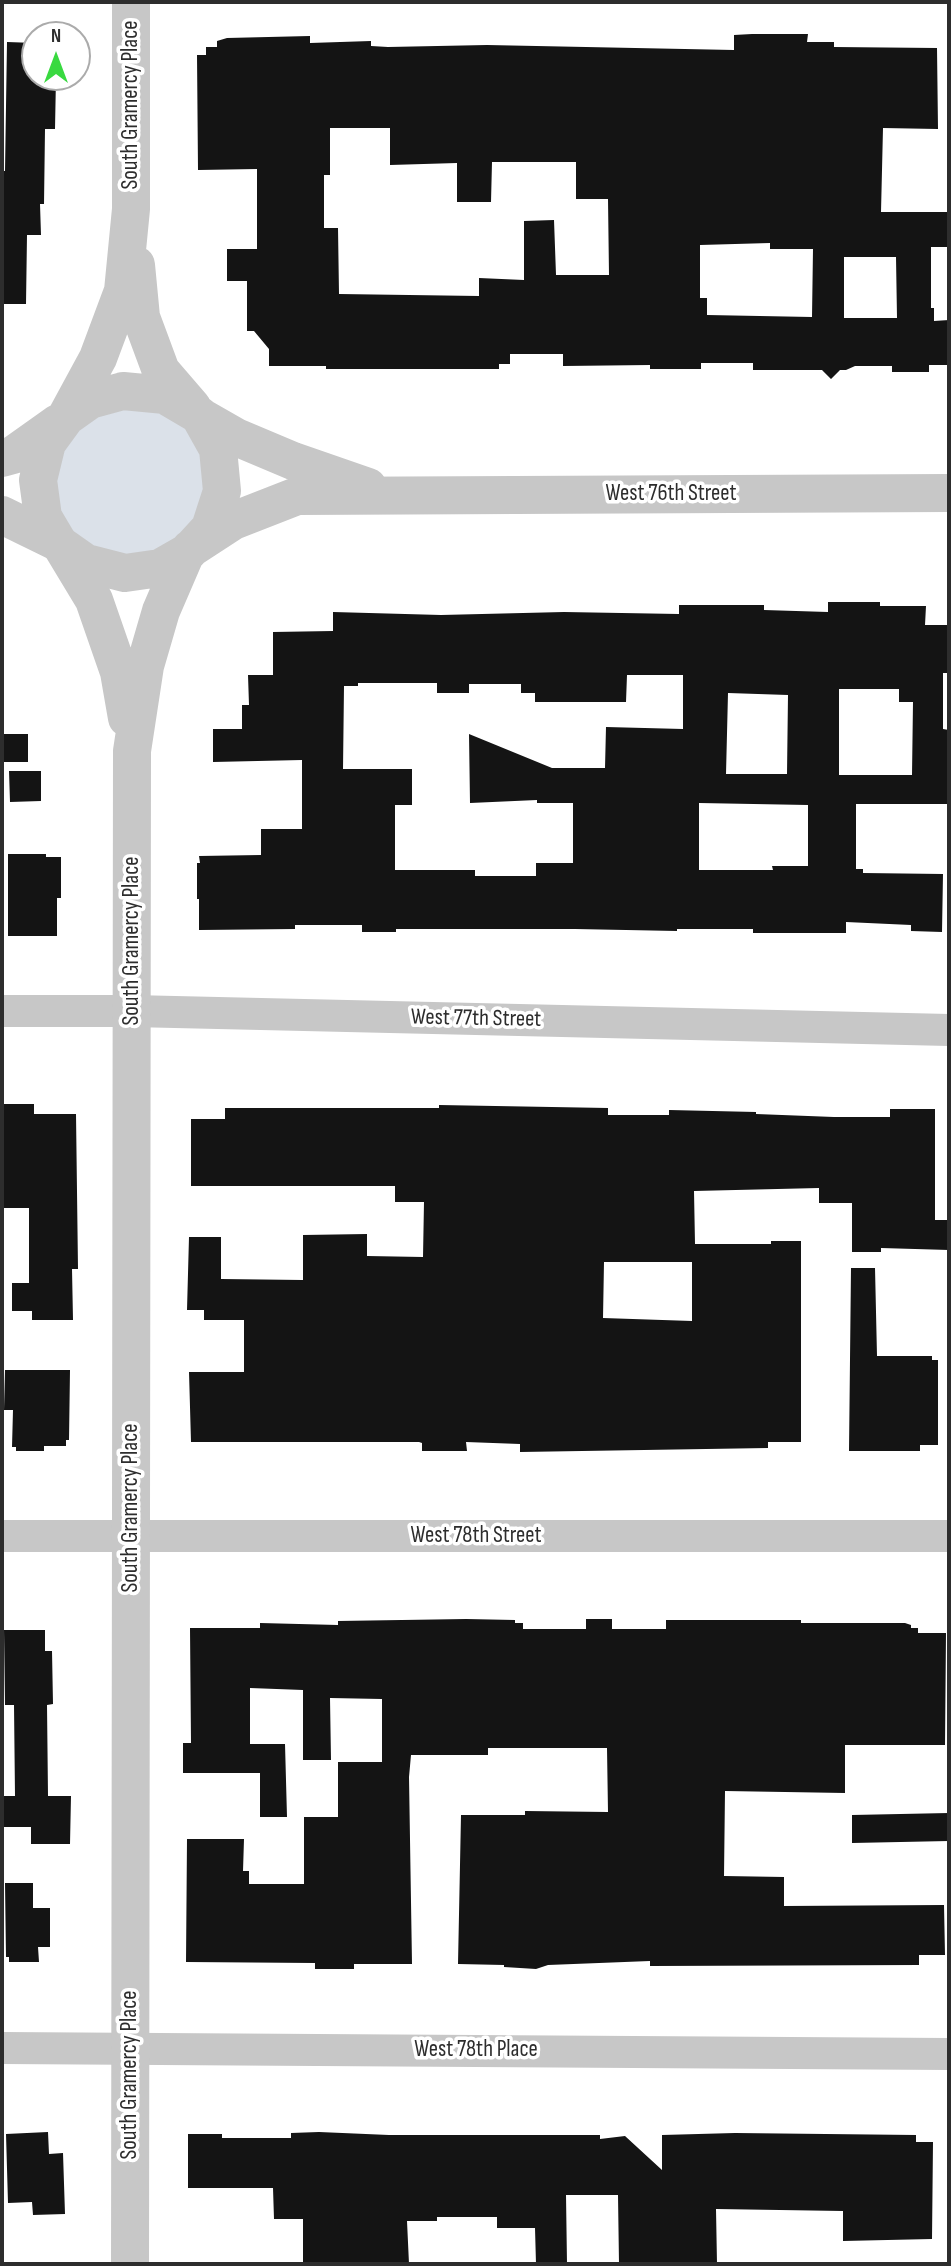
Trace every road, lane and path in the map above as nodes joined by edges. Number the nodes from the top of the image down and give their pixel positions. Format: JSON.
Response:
{"nodes":[{"id":1,"x":131,"y":2,"type":"edge"},
{"id":2,"x":131,"y":209,"type":"junction"},
{"id":3,"x":199,"y":416,"type":"junction"},
{"id":4,"x":64,"y":418,"type":"junction"},
{"id":5,"x":2,"y":458,"type":"edge"},
{"id":6,"x":949,"y":493,"type":"edge"},
{"id":7,"x":393,"y":495,"type":"junction"},
{"id":8,"x":2,"y":515,"type":"edge"},
{"id":9,"x":60,"y":544,"type":"junction"},
{"id":10,"x":188,"y":551,"type":"junction"},
{"id":11,"x":132,"y":751,"type":"junction"},
{"id":12,"x":2,"y":1011,"type":"edge"},
{"id":13,"x":132,"y":1011,"type":"junction"},
{"id":14,"x":949,"y":1030,"type":"edge"},
{"id":15,"x":2,"y":1536,"type":"edge"},
{"id":16,"x":131,"y":1536,"type":"junction"},
{"id":17,"x":949,"y":1536,"type":"edge"},
{"id":18,"x":2,"y":2048,"type":"edge"},
{"id":19,"x":130,"y":2048,"type":"junction"},
{"id":20,"x":949,"y":2054,"type":"edge"},
{"id":21,"x":130,"y":2264,"type":"edge"}],
"edges":[{"from":1,"to":2,"type":"street","name":"South Gramercy Place"},
{"from":2,"to":3,"type":"street","name":"South Gramercy Place"},
{"from":2,"to":4,"type":"street","name":"South Gramercy Place"},
{"from":3,"to":4,"type":"street"},
{"from":3,"to":7,"type":"street","name":"West 76th Street"},
{"from":3,"to":10,"type":"street"},
{"from":4,"to":5,"type":"street"},
{"from":4,"to":9,"type":"street"},
{"from":6,"to":7,"type":"street","name":"West 76th Street"},
{"from":7,"to":10,"type":"street","name":"West 76th Street"},
{"from":8,"to":9,"type":"street"},
{"from":9,"to":10,"type":"street"},
{"from":9,"to":11,"type":"street","name":"South Gramercy Place"},
{"from":10,"to":11,"type":"street","name":"South Gramercy Place"},
{"from":11,"to":13,"type":"street","name":"South Gramercy Place"},
{"from":12,"to":13,"type":"street","name":"West 77th Street"},
{"from":13,"to":14,"type":"street","name":"West 77th Street"},
{"from":13,"to":16,"type":"street","name":"South Gramercy Place"},
{"from":15,"to":16,"type":"street","name":"West 78th Street"},
{"from":16,"to":17,"type":"street","name":"West 78th Street"},
{"from":16,"to":19,"type":"street","name":"South Gramercy Place"},
{"from":18,"to":19,"type":"street","name":"West 78th Place"},
{"from":19,"to":20,"type":"street","name":"West 78th Place"},
{"from":19,"to":21,"type":"street","name":"South Gramercy Place"}]}
